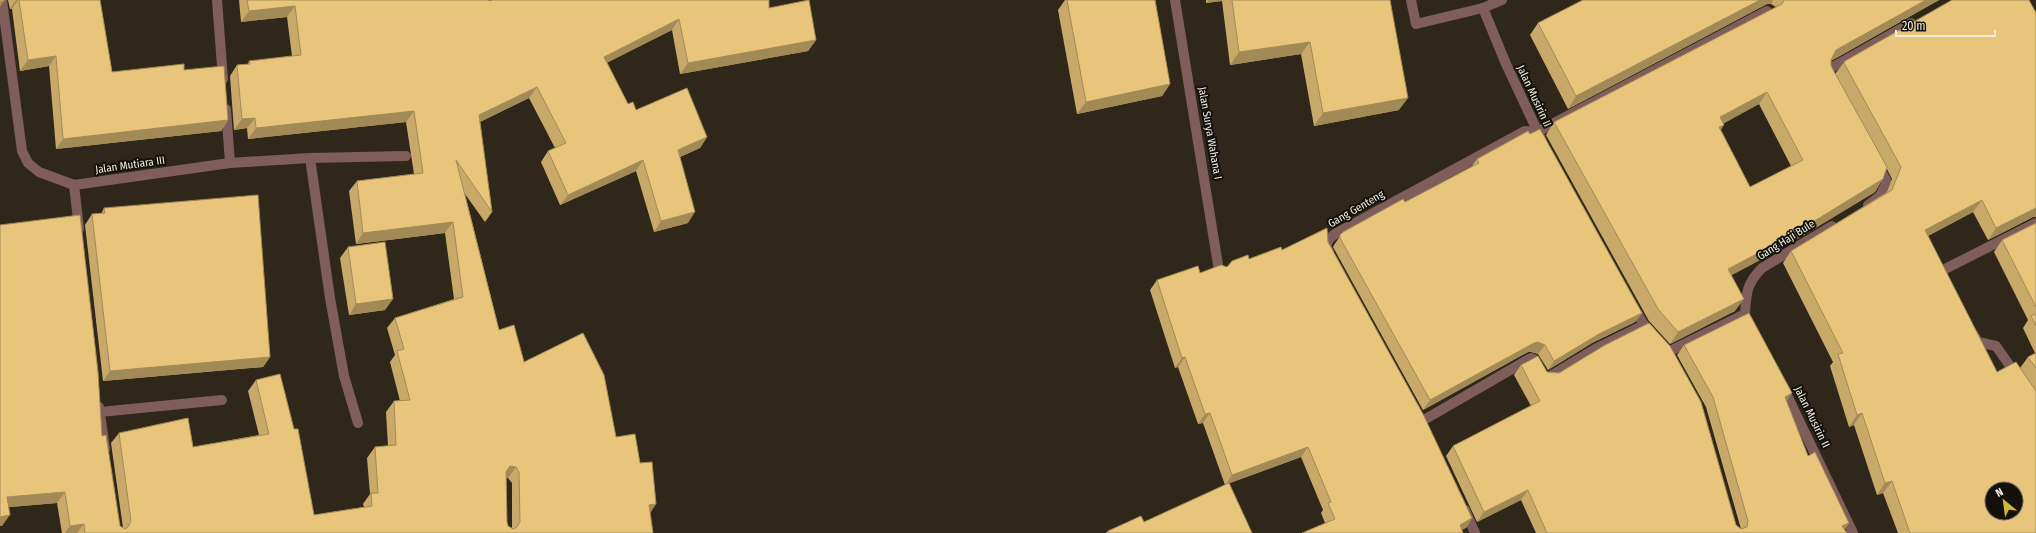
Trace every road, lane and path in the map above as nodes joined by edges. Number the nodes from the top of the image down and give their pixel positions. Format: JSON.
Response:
{"nodes":[{"id":1,"x":2,"y":0,"type":"edge"},
{"id":2,"x":217,"y":0,"type":"edge"},
{"id":3,"x":1175,"y":0,"type":"edge"},
{"id":4,"x":1411,"y":0,"type":"edge"},
{"id":5,"x":1502,"y":0,"type":"edge"},
{"id":6,"x":1483,"y":8,"type":"junction"},
{"id":7,"x":1770,"y":10,"type":"edge"},
{"id":8,"x":1919,"y":19,"type":"edge"},
{"id":9,"x":1836,"y":89,"type":"edge"},
{"id":10,"x":1536,"y":132,"type":"junction"},
{"id":11,"x":1548,"y":152,"type":"edge"},
{"id":12,"x":406,"y":156,"type":"dead end"},
{"id":13,"x":310,"y":158,"type":"junction"},
{"id":14,"x":1875,"y":158,"type":"edge"},
{"id":15,"x":230,"y":163,"type":"junction"},
{"id":16,"x":74,"y":185,"type":"junction"},
{"id":17,"x":1856,"y":212,"type":"edge"},
{"id":18,"x":1842,"y":220,"type":"edge"},
{"id":19,"x":2036,"y":223,"type":"edge"},
{"id":20,"x":80,"y":240,"type":"edge"},
{"id":21,"x":1335,"y":263,"type":"edge"},
{"id":22,"x":1219,"y":271,"type":"edge"},
{"id":23,"x":1948,"y":291,"type":"edge"},
{"id":24,"x":1628,"y":298,"type":"edge"},
{"id":25,"x":1967,"y":323,"type":"edge"},
{"id":26,"x":1644,"y":325,"type":"junction"},
{"id":27,"x":1776,"y":374,"type":"edge"},
{"id":28,"x":2021,"y":382,"type":"edge"},
{"id":29,"x":98,"y":397,"type":"edge"},
{"id":30,"x":222,"y":400,"type":"dead end"},
{"id":31,"x":100,"y":412,"type":"junction"},
{"id":32,"x":1422,"y":421,"type":"edge"},
{"id":33,"x":358,"y":423,"type":"dead end"},
{"id":34,"x":106,"y":458,"type":"edge"},
{"id":35,"x":1461,"y":503,"type":"edge"},
{"id":36,"x":1472,"y":532,"type":"edge"},
{"id":37,"x":1853,"y":533,"type":"edge"}],
"edges":[{"from":1,"to":16,"type":"street","name":"Jalan Mutiara III"},
{"from":2,"to":15,"type":"street"},
{"from":3,"to":22,"type":"street","name":"Jalan Surya Wahana I"},
{"from":4,"to":6,"type":"street"},
{"from":5,"to":6,"type":"street"},
{"from":6,"to":10,"type":"street","name":"Jalan Musirin II"},
{"from":7,"to":10,"type":"street"},
{"from":8,"to":9,"type":"street"},
{"from":10,"to":11,"type":"street","name":"Jalan Musirin II"},
{"from":10,"to":21,"type":"street","name":"Gang Genteng"},
{"from":12,"to":13,"type":"street","name":"Jalan Mutiara III"},
{"from":13,"to":15,"type":"street","name":"Jalan Mutiara III"},
{"from":13,"to":33,"type":"street"},
{"from":14,"to":17,"type":"street"},
{"from":15,"to":16,"type":"street","name":"Jalan Mutiara III"},
{"from":16,"to":20,"type":"street"},
{"from":18,"to":26,"type":"street","name":"Gang Haji Bule"},
{"from":19,"to":23,"type":"street"},
{"from":24,"to":26,"type":"street"},
{"from":25,"to":28,"type":"street"},
{"from":26,"to":32,"type":"street"},
{"from":27,"to":37,"type":"street","name":"Jalan Musirin II"},
{"from":29,"to":31,"type":"street"},
{"from":30,"to":31,"type":"street"},
{"from":31,"to":34,"type":"street"},
{"from":35,"to":36,"type":"street"}]}
